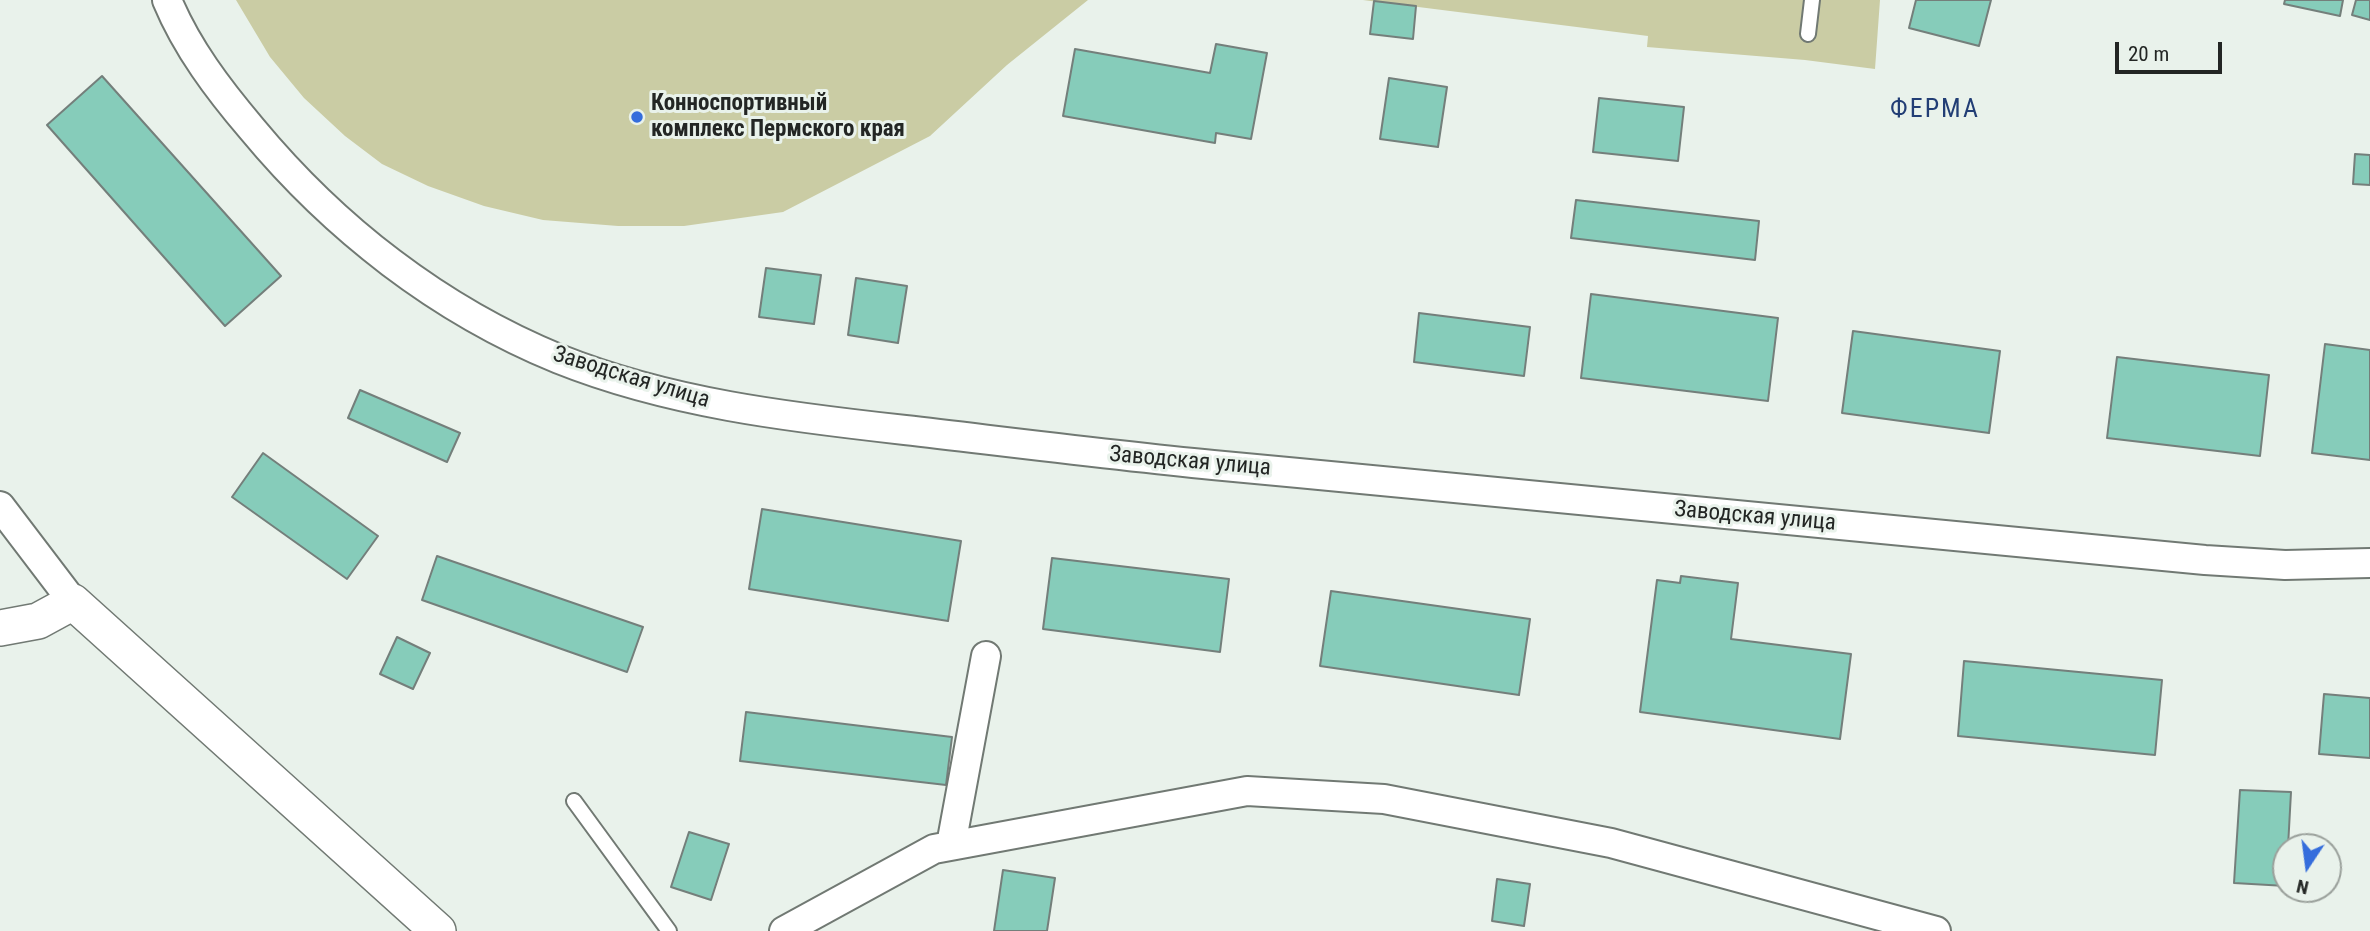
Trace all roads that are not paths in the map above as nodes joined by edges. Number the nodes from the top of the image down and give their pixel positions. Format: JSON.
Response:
{"nodes":[{"id":1,"x":167,"y":0,"type":"edge"},
{"id":2,"x":1812,"y":0,"type":"edge"},
{"id":3,"x":1808,"y":34,"type":"dead end"},
{"id":4,"x":0,"y":506,"type":"edge"},
{"id":5,"x":2370,"y":564,"type":"edge"},
{"id":6,"x":73,"y":602,"type":"junction"},
{"id":7,"x":0,"y":628,"type":"edge"},
{"id":8,"x":986,"y":656,"type":"dead end"},
{"id":9,"x":574,"y":801,"type":"dead end"},
{"id":10,"x":951,"y":845,"type":"junction"},
{"id":11,"x":438,"y":931,"type":"edge"},
{"id":12,"x":669,"y":931,"type":"edge"},
{"id":13,"x":784,"y":931,"type":"edge"},
{"id":14,"x":1936,"y":931,"type":"edge"}],
"edges":[{"from":1,"to":5,"type":"street","name":"Заводская улица"},
{"from":2,"to":3,"type":"lane"},
{"from":4,"to":6,"type":"street"},
{"from":6,"to":7,"type":"street"},
{"from":6,"to":11,"type":"street"},
{"from":8,"to":10,"type":"street"},
{"from":9,"to":12,"type":"lane"},
{"from":10,"to":13,"type":"street"},
{"from":10,"to":14,"type":"street"}]}
